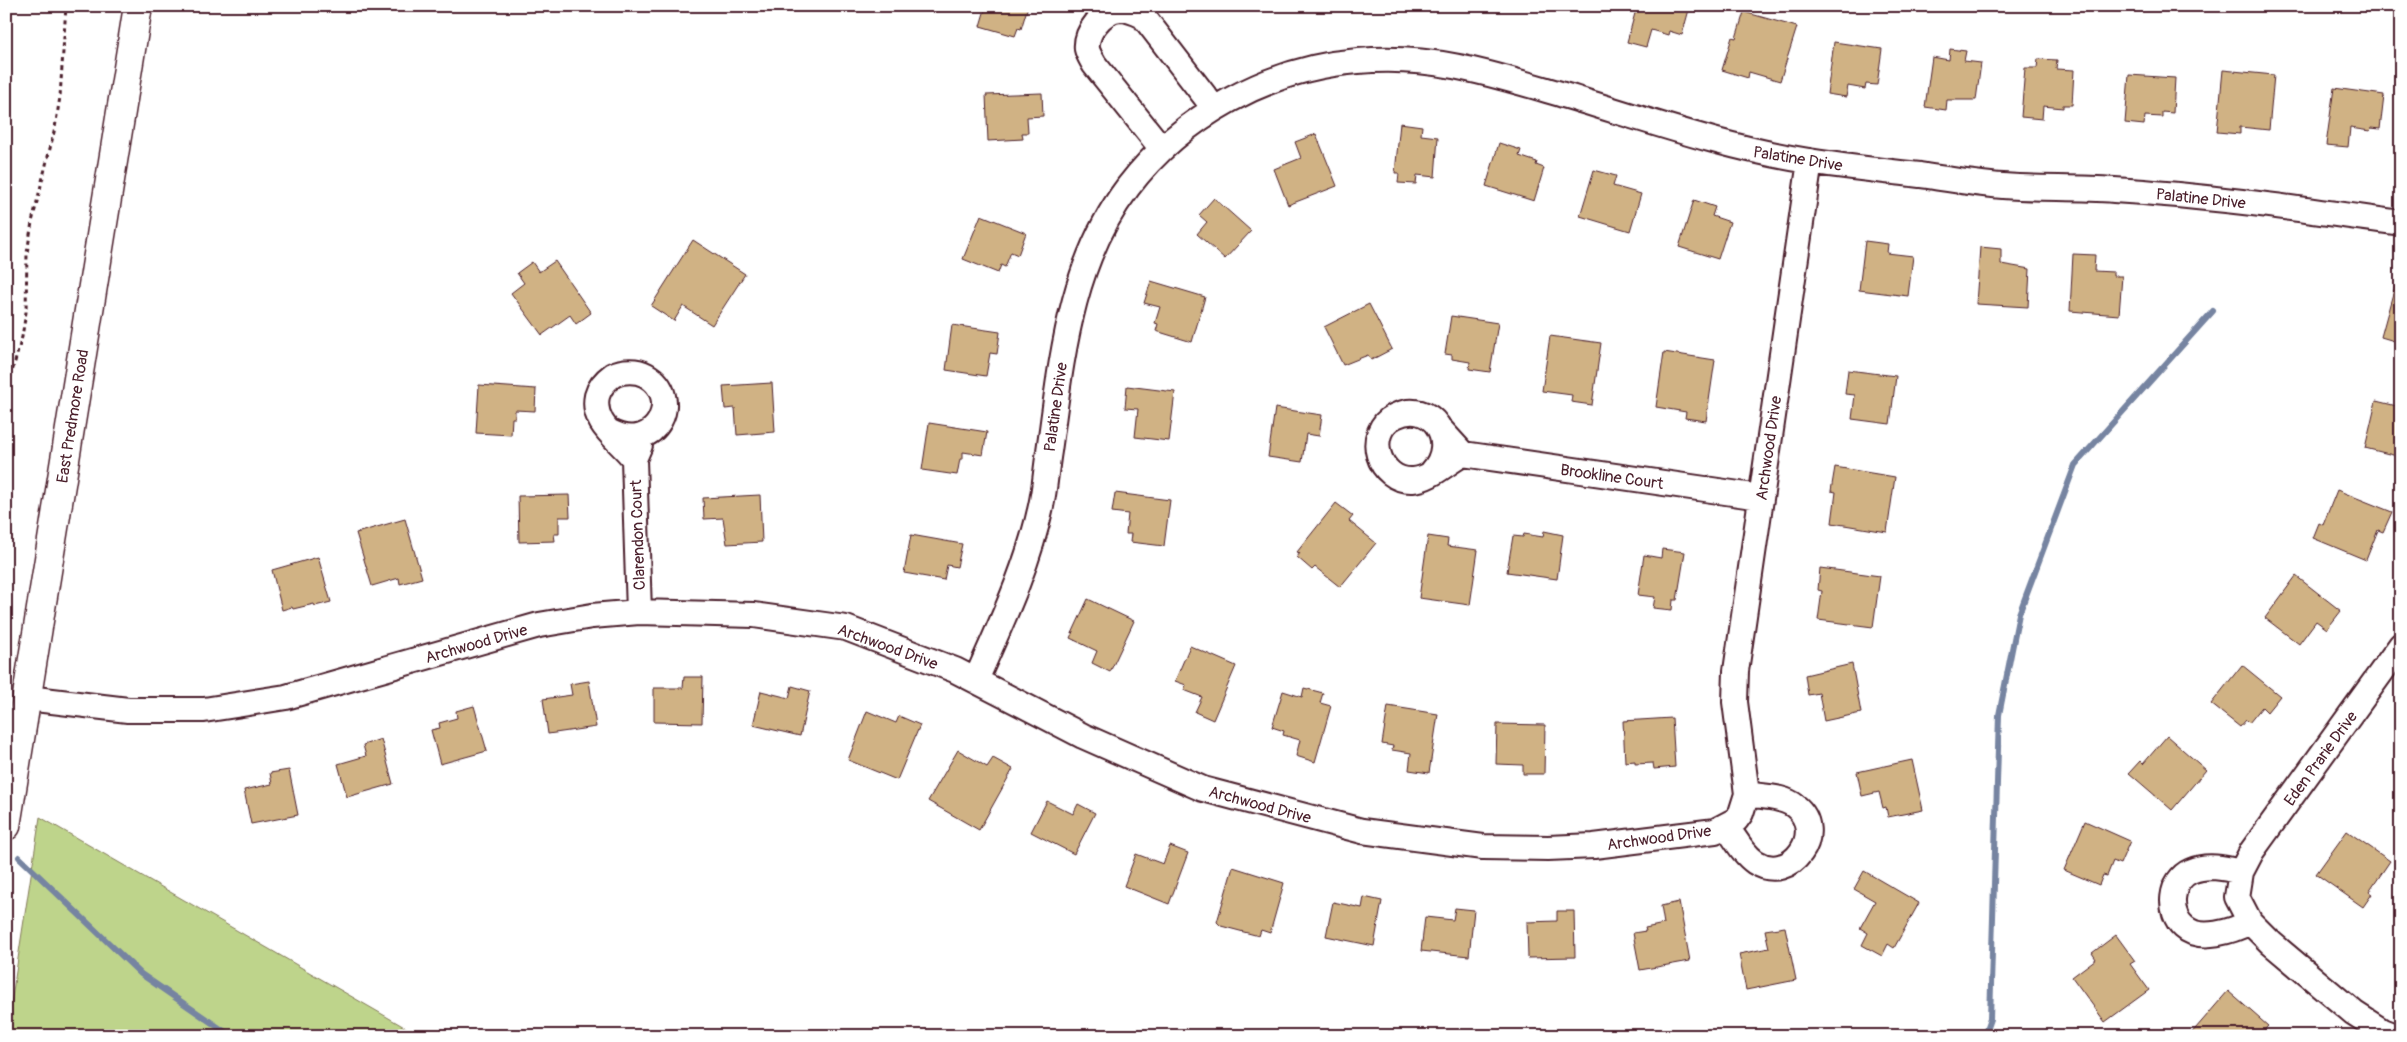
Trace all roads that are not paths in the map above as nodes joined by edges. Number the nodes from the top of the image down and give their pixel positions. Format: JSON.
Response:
{"nodes":[{"id":1,"x":138,"y":6,"type":"edge"},
{"id":2,"x":1214,"y":108,"type":"junction"},
{"id":3,"x":1162,"y":149,"type":"junction"},
{"id":4,"x":1810,"y":161,"type":"junction"},
{"id":5,"x":2401,"y":223,"type":"edge"},
{"id":6,"x":610,"y":432,"type":"junction"},
{"id":7,"x":651,"y":432,"type":"junction"},
{"id":8,"x":1442,"y":432,"type":"junction"},
{"id":9,"x":1464,"y":454,"type":"junction"},
{"id":10,"x":634,"y":458,"type":"junction"},
{"id":11,"x":1432,"y":472,"type":"junction"},
{"id":12,"x":1760,"y":497,"type":"junction"},
{"id":13,"x":639,"y":612,"type":"junction"},
{"id":14,"x":2401,"y":646,"type":"edge"},
{"id":15,"x":976,"y":680,"type":"junction"},
{"id":16,"x":27,"y":698,"type":"junction"},
{"id":17,"x":1747,"y":794,"type":"junction"},
{"id":18,"x":6,"y":826,"type":"edge"},
{"id":19,"x":1726,"y":826,"type":"junction"},
{"id":20,"x":2241,"y":872,"type":"junction"},
{"id":21,"x":2250,"y":922,"type":"junction"},
{"id":22,"x":2395,"y":1036,"type":"edge"}],
"edges":[{"from":1,"to":16,"type":"street","name":"East Predmore Road"},
{"from":2,"to":3,"type":"street","name":"Palatine Drive"},
{"from":2,"to":3,"type":"street"},
{"from":2,"to":4,"type":"street","name":"Palatine Drive"},
{"from":3,"to":15,"type":"street","name":"Palatine Drive"},
{"from":4,"to":5,"type":"street","name":"Palatine Drive"},
{"from":4,"to":12,"type":"street","name":"Archwood Drive"},
{"from":6,"to":7,"type":"street"},
{"from":6,"to":7,"type":"street","name":"Clarendon Court"},
{"from":6,"to":10,"type":"street","name":"Clarendon Court"},
{"from":7,"to":10,"type":"street","name":"Clarendon Court"},
{"from":8,"to":9,"type":"street"},
{"from":8,"to":11,"type":"street"},
{"from":8,"to":11,"type":"street"},
{"from":9,"to":11,"type":"street"},
{"from":9,"to":12,"type":"street","name":"Brookline Court"},
{"from":10,"to":13,"type":"street","name":"Clarendon Court"},
{"from":12,"to":17,"type":"street","name":"Archwood Drive"},
{"from":13,"to":15,"type":"street","name":"Archwood Drive"},
{"from":13,"to":16,"type":"street","name":"Archwood Drive"},
{"from":14,"to":20,"type":"street","name":"Eden Prarie Drive"},
{"from":15,"to":19,"type":"street","name":"Archwood Drive"},
{"from":16,"to":18,"type":"street","name":"East Predmore Road"},
{"from":17,"to":19,"type":"street","name":"Archwood Drive"},
{"from":17,"to":19,"type":"street","name":"Archwood Drive"},
{"from":20,"to":21,"type":"street","name":"Eden Prarie Drive"},
{"from":20,"to":21,"type":"street"},
{"from":21,"to":22,"type":"street","name":"Eden Prarie Drive"}]}
